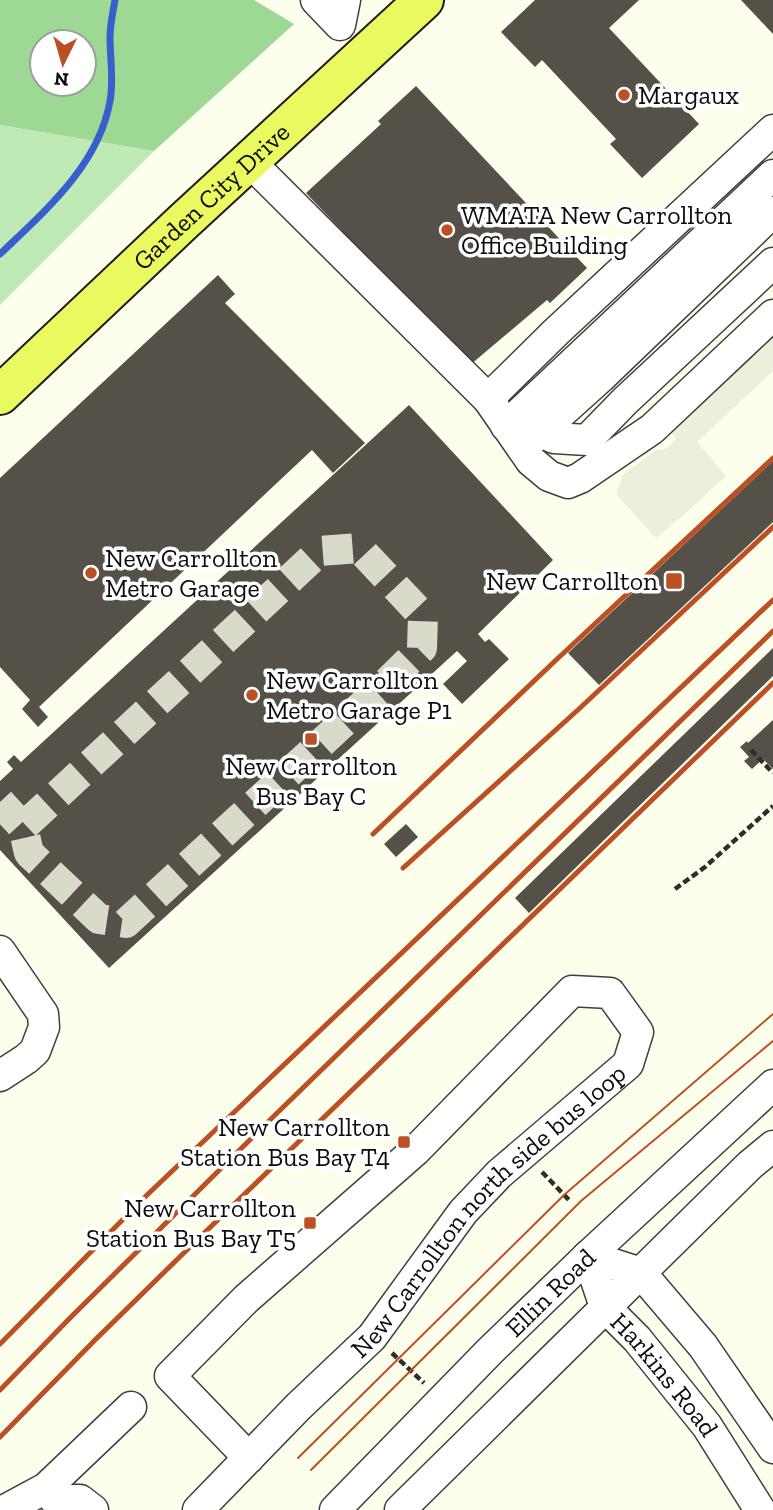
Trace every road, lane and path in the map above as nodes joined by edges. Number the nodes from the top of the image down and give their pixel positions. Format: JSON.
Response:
{"nodes":[{"id":1,"x":316,"y":0,"type":"edge"},
{"id":2,"x":424,"y":0,"type":"edge"},
{"id":3,"x":343,"y":13,"type":"edge"},
{"id":4,"x":362,"y":57,"type":"junction"},
{"id":5,"x":773,"y":130,"type":"edge"},
{"id":6,"x":249,"y":161,"type":"junction"},
{"id":7,"x":773,"y":175,"type":"edge"},
{"id":8,"x":773,"y":212,"type":"edge"},
{"id":9,"x":773,"y":263,"type":"edge"},
{"id":10,"x":773,"y":315,"type":"edge"},
{"id":11,"x":0,"y":396,"type":"edge"},
{"id":12,"x":488,"y":399,"type":"junction"},
{"id":13,"x":522,"y":435,"type":"junction"},
{"id":14,"x":751,"y":750,"type":"dead end"},
{"id":15,"x":773,"y":773,"type":"edge"},
{"id":16,"x":773,"y":806,"type":"edge"},
{"id":17,"x":675,"y":889,"type":"dead end"},
{"id":18,"x":0,"y":951,"type":"edge"},
{"id":19,"x":0,"y":1076,"type":"edge"},
{"id":20,"x":773,"y":1085,"type":"edge"},
{"id":21,"x":773,"y":1146,"type":"edge"},
{"id":22,"x":523,"y":1153,"type":"junction"},
{"id":23,"x":570,"y":1201,"type":"dead end"},
{"id":24,"x":588,"y":1256,"type":"junction"},
{"id":25,"x":641,"y":1273,"type":"junction"},
{"id":26,"x":605,"y":1307,"type":"junction"},
{"id":27,"x":372,"y":1337,"type":"junction"},
{"id":28,"x":443,"y":1401,"type":"junction"},
{"id":29,"x":131,"y":1407,"type":"dead end"},
{"id":30,"x":773,"y":1448,"type":"edge"},
{"id":31,"x":249,"y":1458,"type":"junction"},
{"id":32,"x":55,"y":1502,"type":"edge"},
{"id":33,"x":5,"y":1510,"type":"edge"},
{"id":34,"x":93,"y":1510,"type":"edge"},
{"id":35,"x":198,"y":1510,"type":"edge"},
{"id":36,"x":335,"y":1510,"type":"edge"},
{"id":37,"x":400,"y":1510,"type":"edge"},
{"id":38,"x":760,"y":1510,"type":"edge"}],
"edges":[{"from":1,"to":3,"type":"street"},
{"from":2,"to":4,"type":"main road","name":"Garden City Drive"},
{"from":3,"to":4,"type":"street"},
{"from":4,"to":6,"type":"main road","name":"Garden City Drive"},
{"from":5,"to":12,"type":"street"},
{"from":6,"to":11,"type":"main road","name":"Garden City Drive"},
{"from":6,"to":12,"type":"street"},
{"from":7,"to":13,"type":"street"},
{"from":8,"to":13,"type":"street"},
{"from":9,"to":13,"type":"street"},
{"from":10,"to":13,"type":"street"},
{"from":12,"to":13,"type":"street"},
{"from":14,"to":15,"type":"path"},
{"from":16,"to":17,"type":"path"},
{"from":18,"to":19,"type":"street"},
{"from":20,"to":24,"type":"street","name":"Ellin Road"},
{"from":21,"to":25,"type":"street","name":"Ellin Road"},
{"from":22,"to":23,"type":"path"},
{"from":22,"to":27,"type":"street","name":"New Carrollton north side bus loop"},
{"from":22,"to":31,"type":"street","name":"New Carrollton north side bus loop"},
{"from":24,"to":25,"type":"street","name":"Harkins Road"},
{"from":24,"to":26,"type":"street","name":"Harkins Road"},
{"from":24,"to":28,"type":"street","name":"Ellin Road"},
{"from":25,"to":26,"type":"street","name":"Ellin Road"},
{"from":25,"to":30,"type":"street","name":"Harkins Road"},
{"from":26,"to":37,"type":"street","name":"Ellin Road"},
{"from":26,"to":38,"type":"street","name":"Harkins Road"},
{"from":27,"to":28,"type":"path"},
{"from":27,"to":31,"type":"street","name":"New Carrollton north side bus loop"},
{"from":28,"to":36,"type":"street","name":"Ellin Road"},
{"from":29,"to":32,"type":"street"},
{"from":31,"to":35,"type":"street"},
{"from":32,"to":33,"type":"street"},
{"from":32,"to":34,"type":"street"}]}
